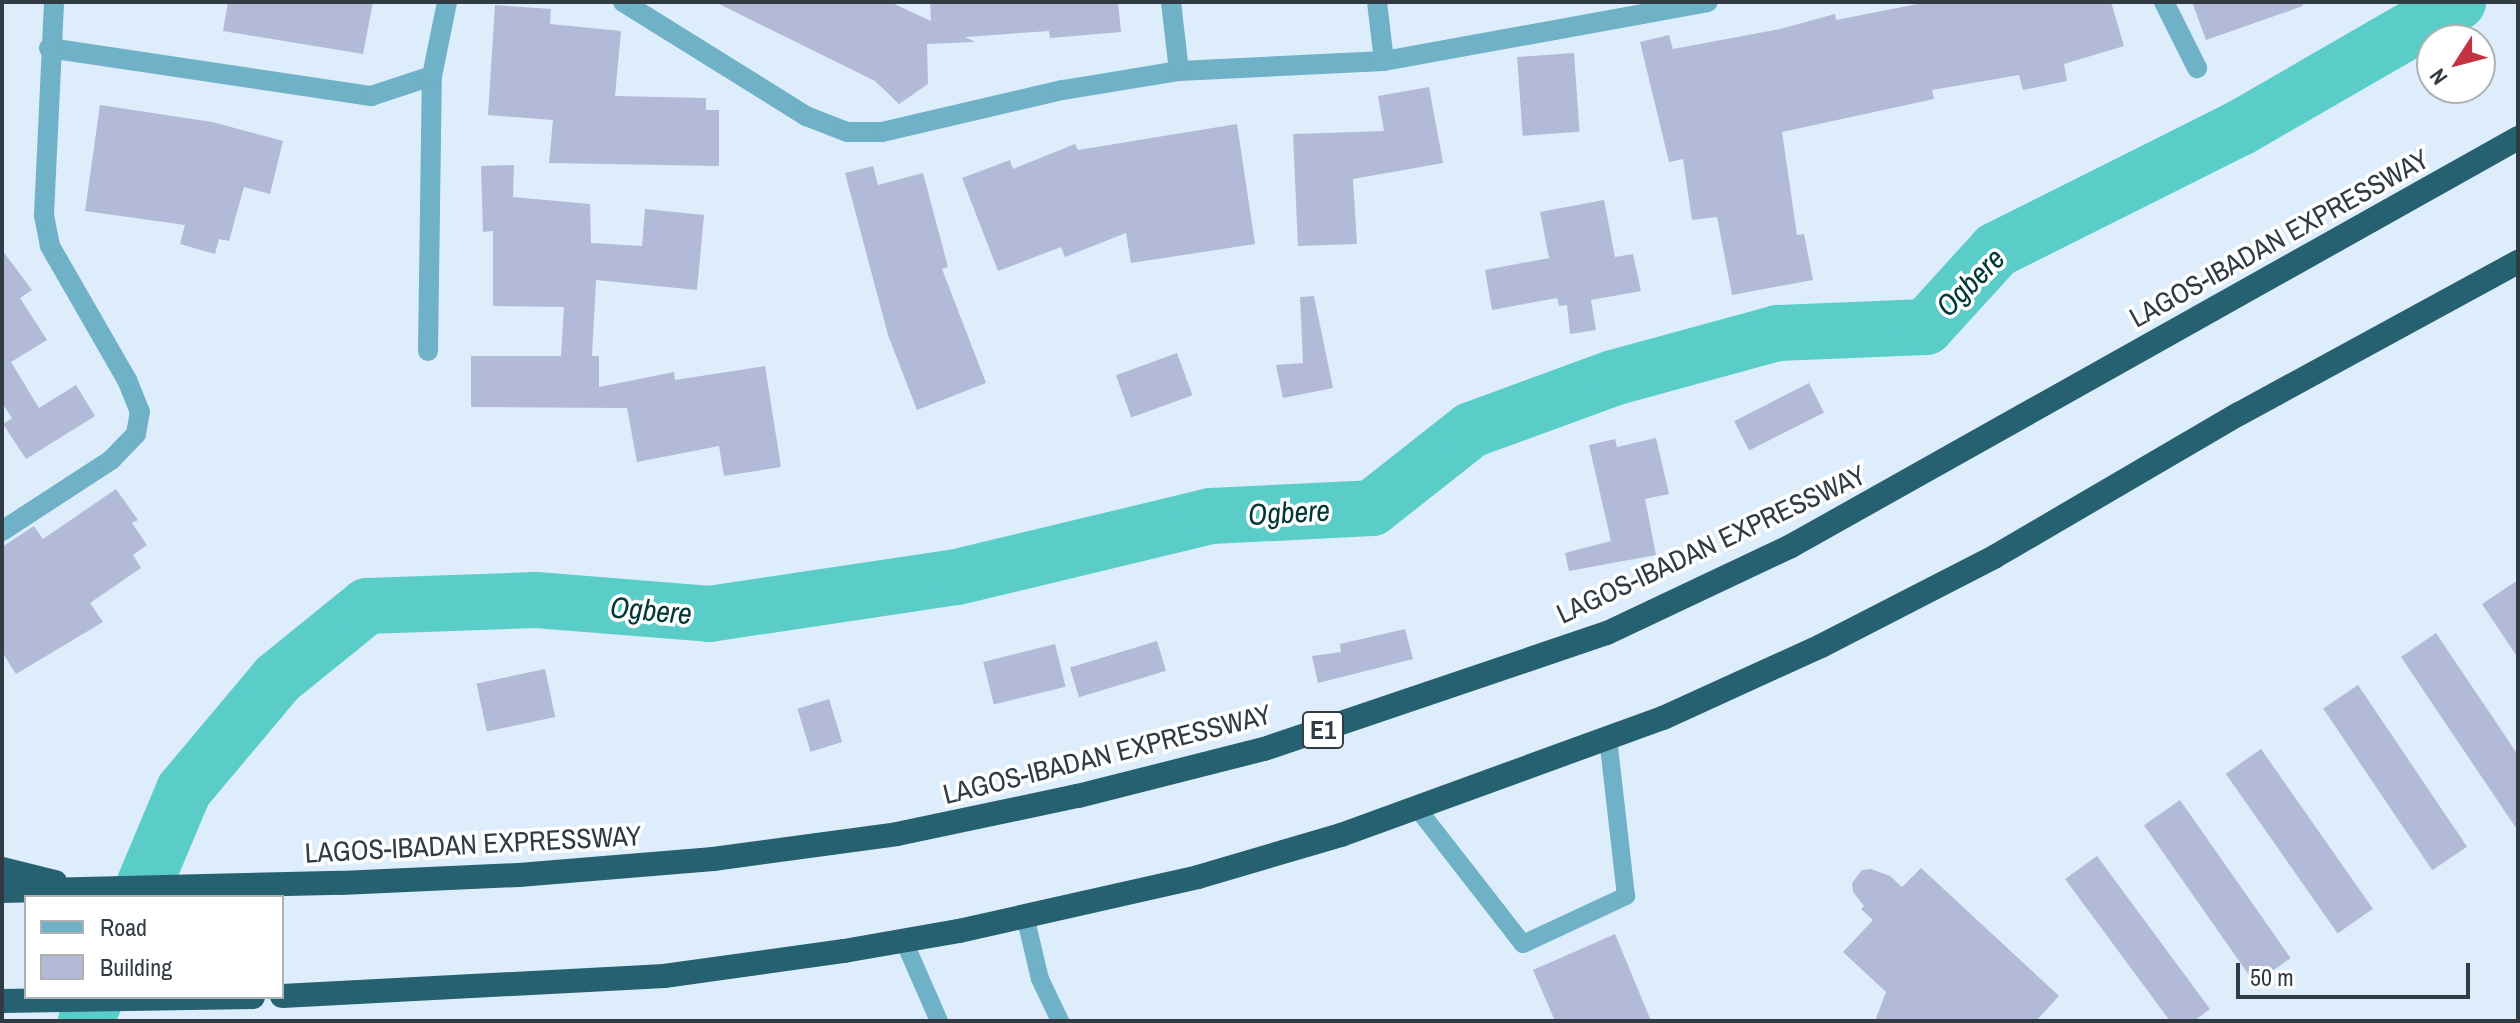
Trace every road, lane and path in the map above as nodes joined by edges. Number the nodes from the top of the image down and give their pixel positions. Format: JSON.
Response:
{"nodes":[{"id":1,"x":54,"y":2,"type":"edge"},
{"id":2,"x":447,"y":2,"type":"edge"},
{"id":3,"x":623,"y":2,"type":"edge"},
{"id":4,"x":1171,"y":2,"type":"edge"},
{"id":5,"x":1377,"y":2,"type":"edge"},
{"id":6,"x":1708,"y":2,"type":"edge"},
{"id":7,"x":2164,"y":2,"type":"edge"},
{"id":8,"x":49,"y":48,"type":"junction"},
{"id":9,"x":1384,"y":61,"type":"junction"},
{"id":10,"x":2197,"y":68,"type":"dead end"},
{"id":11,"x":1179,"y":71,"type":"junction"},
{"id":12,"x":432,"y":76,"type":"junction"},
{"id":13,"x":2518,"y":138,"type":"edge"},
{"id":14,"x":2518,"y":262,"type":"edge"},
{"id":15,"x":428,"y":351,"type":"dead end"},
{"id":16,"x":2,"y":531,"type":"edge"},
{"id":17,"x":1608,"y":739,"type":"junction"},
{"id":18,"x":1417,"y":808,"type":"junction"},
{"id":19,"x":2,"y":869,"type":"edge"},
{"id":20,"x":89,"y":890,"type":"junction"},
{"id":21,"x":2,"y":891,"type":"edge"},
{"id":22,"x":1025,"y":916,"type":"junction"},
{"id":23,"x":904,"y":941,"type":"junction"},
{"id":24,"x":284,"y":996,"type":"edge"},
{"id":25,"x":171,"y":999,"type":"edge"},
{"id":26,"x":8,"y":1003,"type":"edge"},
{"id":27,"x":1054,"y":1019,"type":"edge"},
{"id":28,"x":939,"y":1021,"type":"edge"}],
"edges":[{"from":1,"to":8,"type":"street"},
{"from":2,"to":12,"type":"street"},
{"from":3,"to":11,"type":"street"},
{"from":4,"to":11,"type":"street"},
{"from":5,"to":9,"type":"street"},
{"from":6,"to":9,"type":"street"},
{"from":7,"to":10,"type":"street"},
{"from":8,"to":12,"type":"street"},
{"from":8,"to":16,"type":"street"},
{"from":9,"to":11,"type":"street"},
{"from":12,"to":15,"type":"street"},
{"from":13,"to":20,"type":"highway","name":"LAGOS-IBADAN EXPRESSWAY","number":"E1"},
{"from":14,"to":17,"type":"highway"},
{"from":17,"to":18,"type":"highway"},
{"from":17,"to":18,"type":"lane"},
{"from":18,"to":22,"type":"highway"},
{"from":19,"to":20,"type":"highway"},
{"from":20,"to":21,"type":"highway","name":"LAGOS-IBADAN EXPRESSWAY","number":"E1"},
{"from":22,"to":23,"type":"highway"},
{"from":22,"to":27,"type":"lane"},
{"from":23,"to":24,"type":"highway"},
{"from":23,"to":28,"type":"lane"},
{"from":25,"to":26,"type":"highway"}]}
